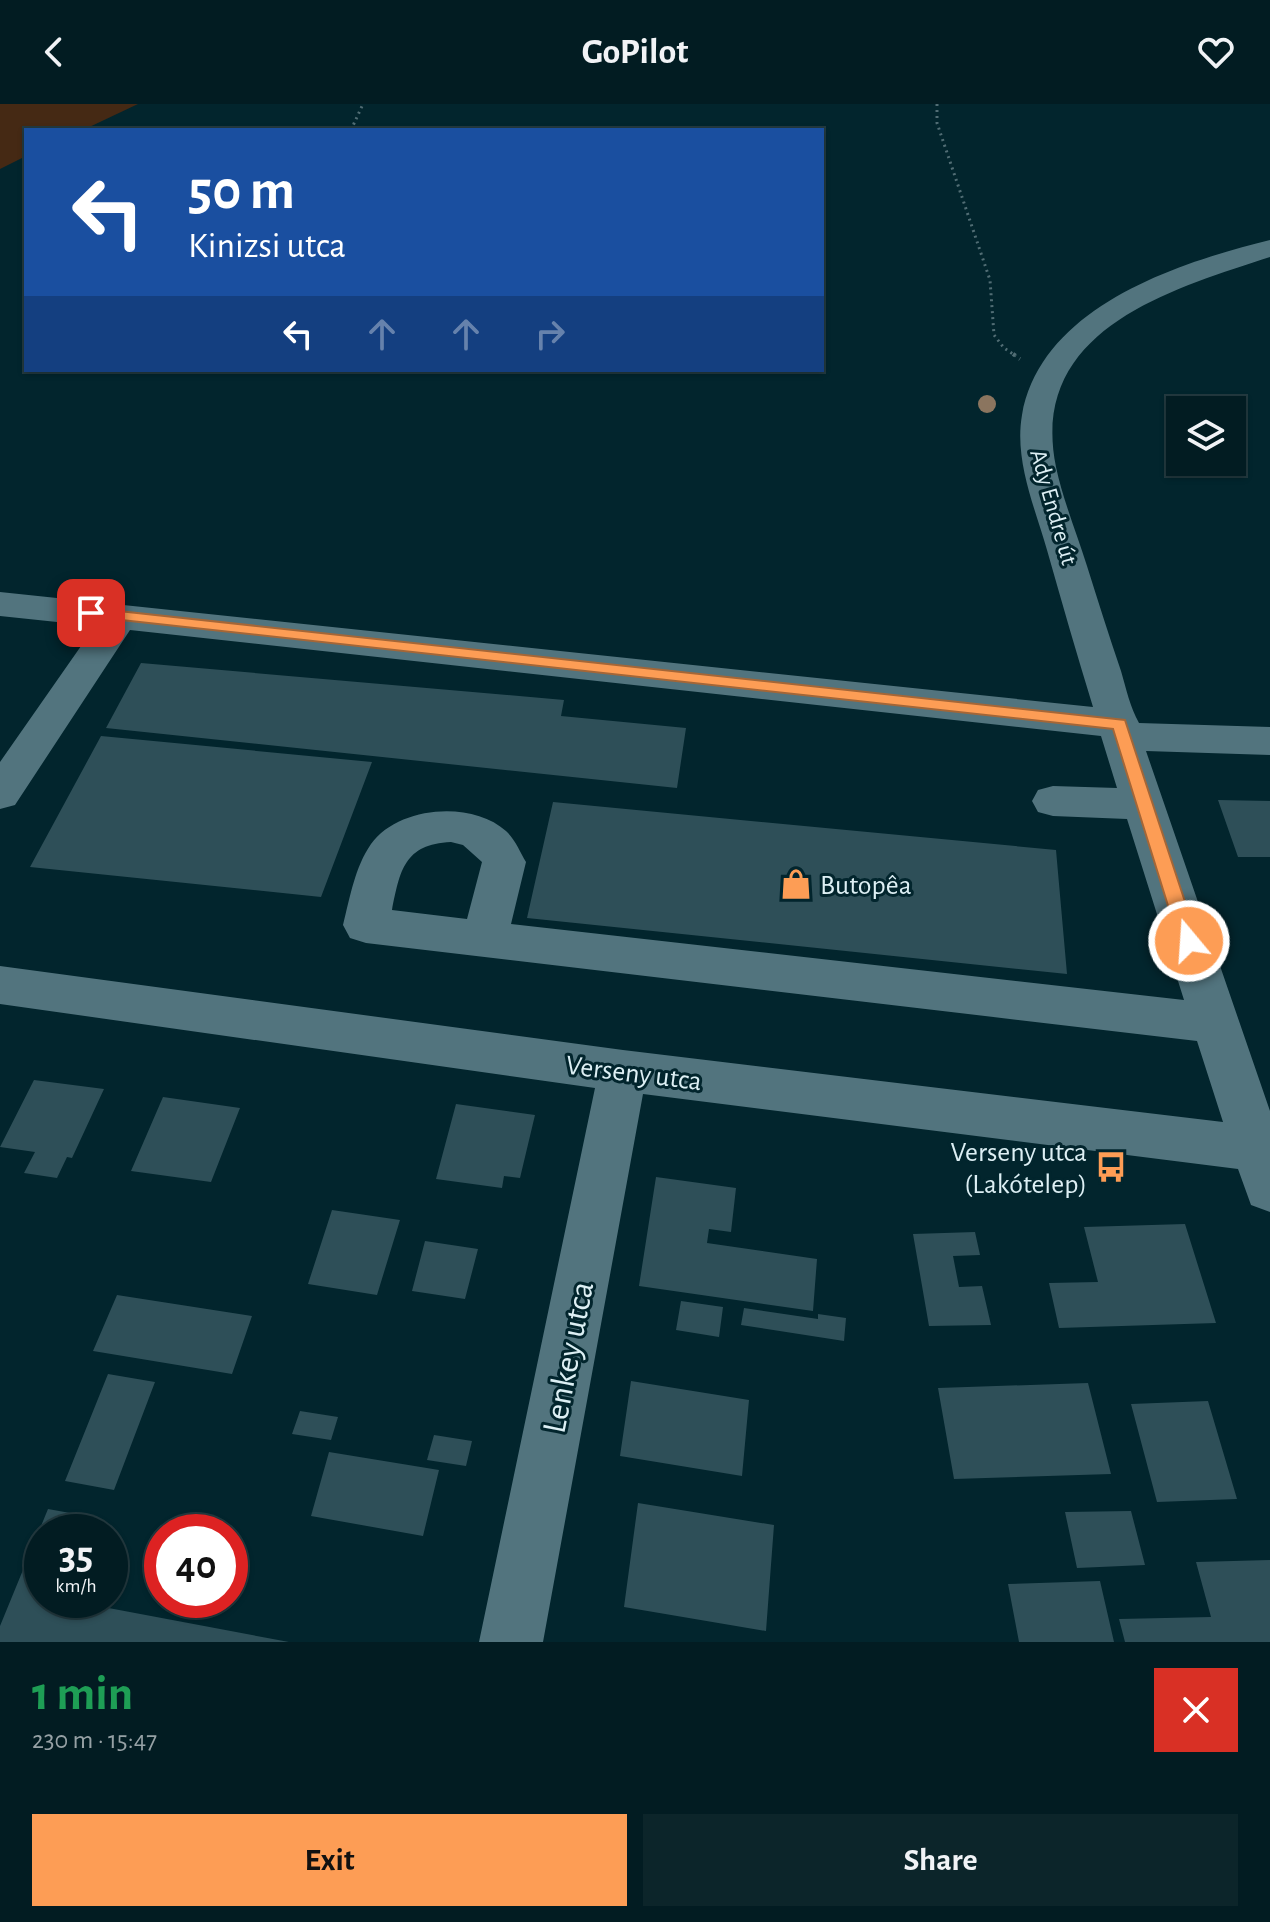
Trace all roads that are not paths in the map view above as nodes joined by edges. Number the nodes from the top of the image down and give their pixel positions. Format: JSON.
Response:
{"nodes":[{"id":1,"x":1270,"y":248,"type":"edge"},
{"id":2,"x":0,"y":604,"type":"edge"},
{"id":3,"x":121,"y":616,"type":"junction"},
{"id":4,"x":1118,"y":722,"type":"junction"},
{"id":5,"x":1270,"y":741,"type":"edge"},
{"id":6,"x":0,"y":794,"type":"edge"},
{"id":7,"x":1053,"y":801,"type":"dead end"},
{"id":8,"x":1144,"y":804,"type":"junction"},
{"id":9,"x":484,"y":939,"type":"dead end"},
{"id":10,"x":0,"y":985,"type":"edge"},
{"id":11,"x":1216,"y":1023,"type":"junction"},
{"id":12,"x":623,"y":1071,"type":"junction"},
{"id":13,"x":1266,"y":1162,"type":"edge"},
{"id":14,"x":511,"y":1642,"type":"edge"}],
"edges":[{"from":1,"to":4,"type":"street","name":"Ady Endre út"},
{"from":2,"to":3,"type":"street"},
{"from":3,"to":4,"type":"street"},
{"from":3,"to":6,"type":"street"},
{"from":4,"to":5,"type":"street"},
{"from":4,"to":8,"type":"street","name":"Ady Endre út"},
{"from":7,"to":8,"type":"street"},
{"from":8,"to":11,"type":"street","name":"Ady Endre út"},
{"from":9,"to":11,"type":"street"},
{"from":10,"to":12,"type":"street","name":"Verseny utca"},
{"from":11,"to":13,"type":"street","name":"Ady Endre út"},
{"from":12,"to":13,"type":"street","name":"Verseny utca"},
{"from":12,"to":14,"type":"street","name":"Lenkey utca"}]}
